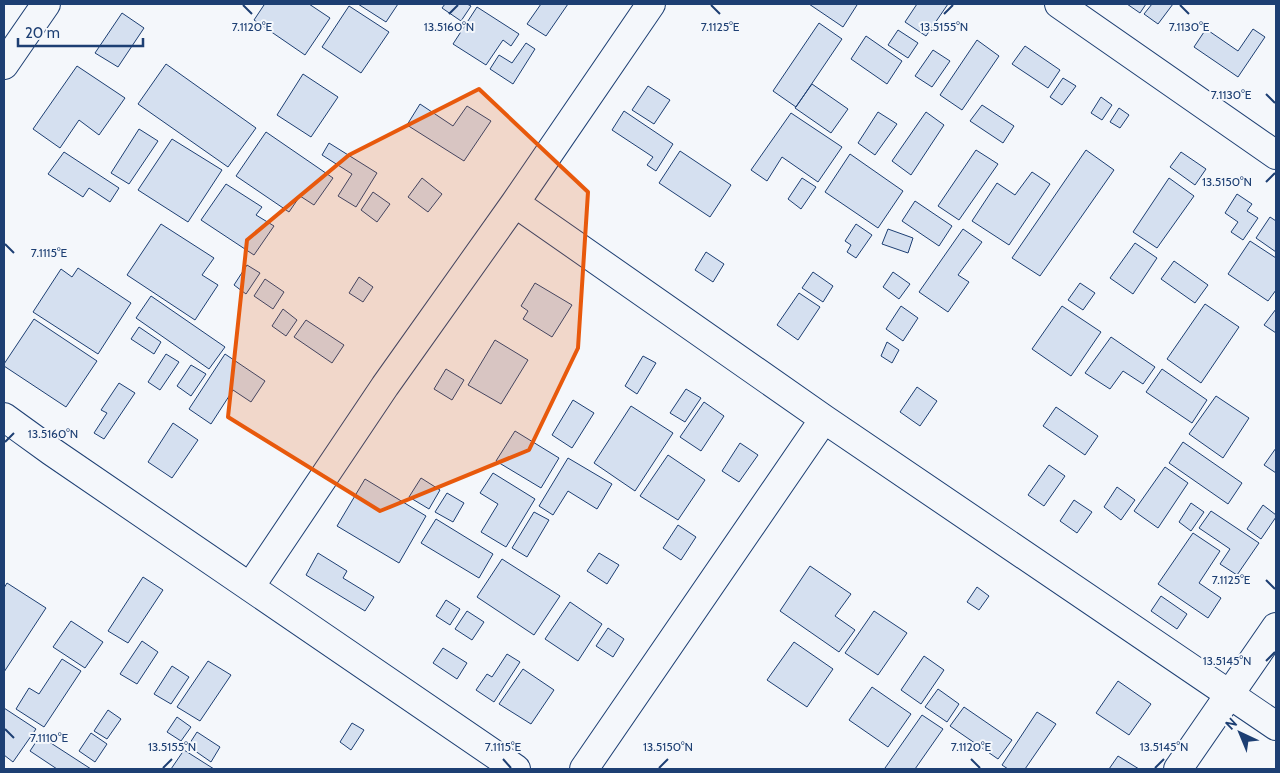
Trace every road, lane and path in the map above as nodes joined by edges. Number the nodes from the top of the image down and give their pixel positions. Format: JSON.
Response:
{"nodes":[{"id":1,"x":46,"y":4,"type":"edge"},
{"id":2,"x":651,"y":4,"type":"edge"},
{"id":3,"x":1059,"y":4,"type":"edge"},
{"id":4,"x":4,"y":64,"type":"edge"},
{"id":5,"x":1276,"y":155,"type":"edge"},
{"id":6,"x":515,"y":203,"type":"junction"},
{"id":7,"x":4,"y":417,"type":"edge"},
{"id":8,"x":824,"y":419,"type":"junction"},
{"id":9,"x":250,"y":587,"type":"junction"},
{"id":10,"x":1276,"y":627,"type":"edge"},
{"id":11,"x":1229,"y":694,"type":"junction"},
{"id":12,"x":1276,"y":726,"type":"edge"},
{"id":13,"x":516,"y":769,"type":"edge"},
{"id":14,"x":584,"y":769,"type":"edge"},
{"id":15,"x":1178,"y":769,"type":"edge"}],
"edges":[{"from":1,"to":4,"type":"street"},
{"from":2,"to":6,"type":"street"},
{"from":3,"to":5,"type":"street"},
{"from":6,"to":8,"type":"street"},
{"from":6,"to":9,"type":"street"},
{"from":7,"to":9,"type":"street"},
{"from":8,"to":11,"type":"street"},
{"from":8,"to":14,"type":"street"},
{"from":9,"to":13,"type":"street"},
{"from":10,"to":11,"type":"street"},
{"from":11,"to":12,"type":"street"},
{"from":11,"to":15,"type":"street"}]}
